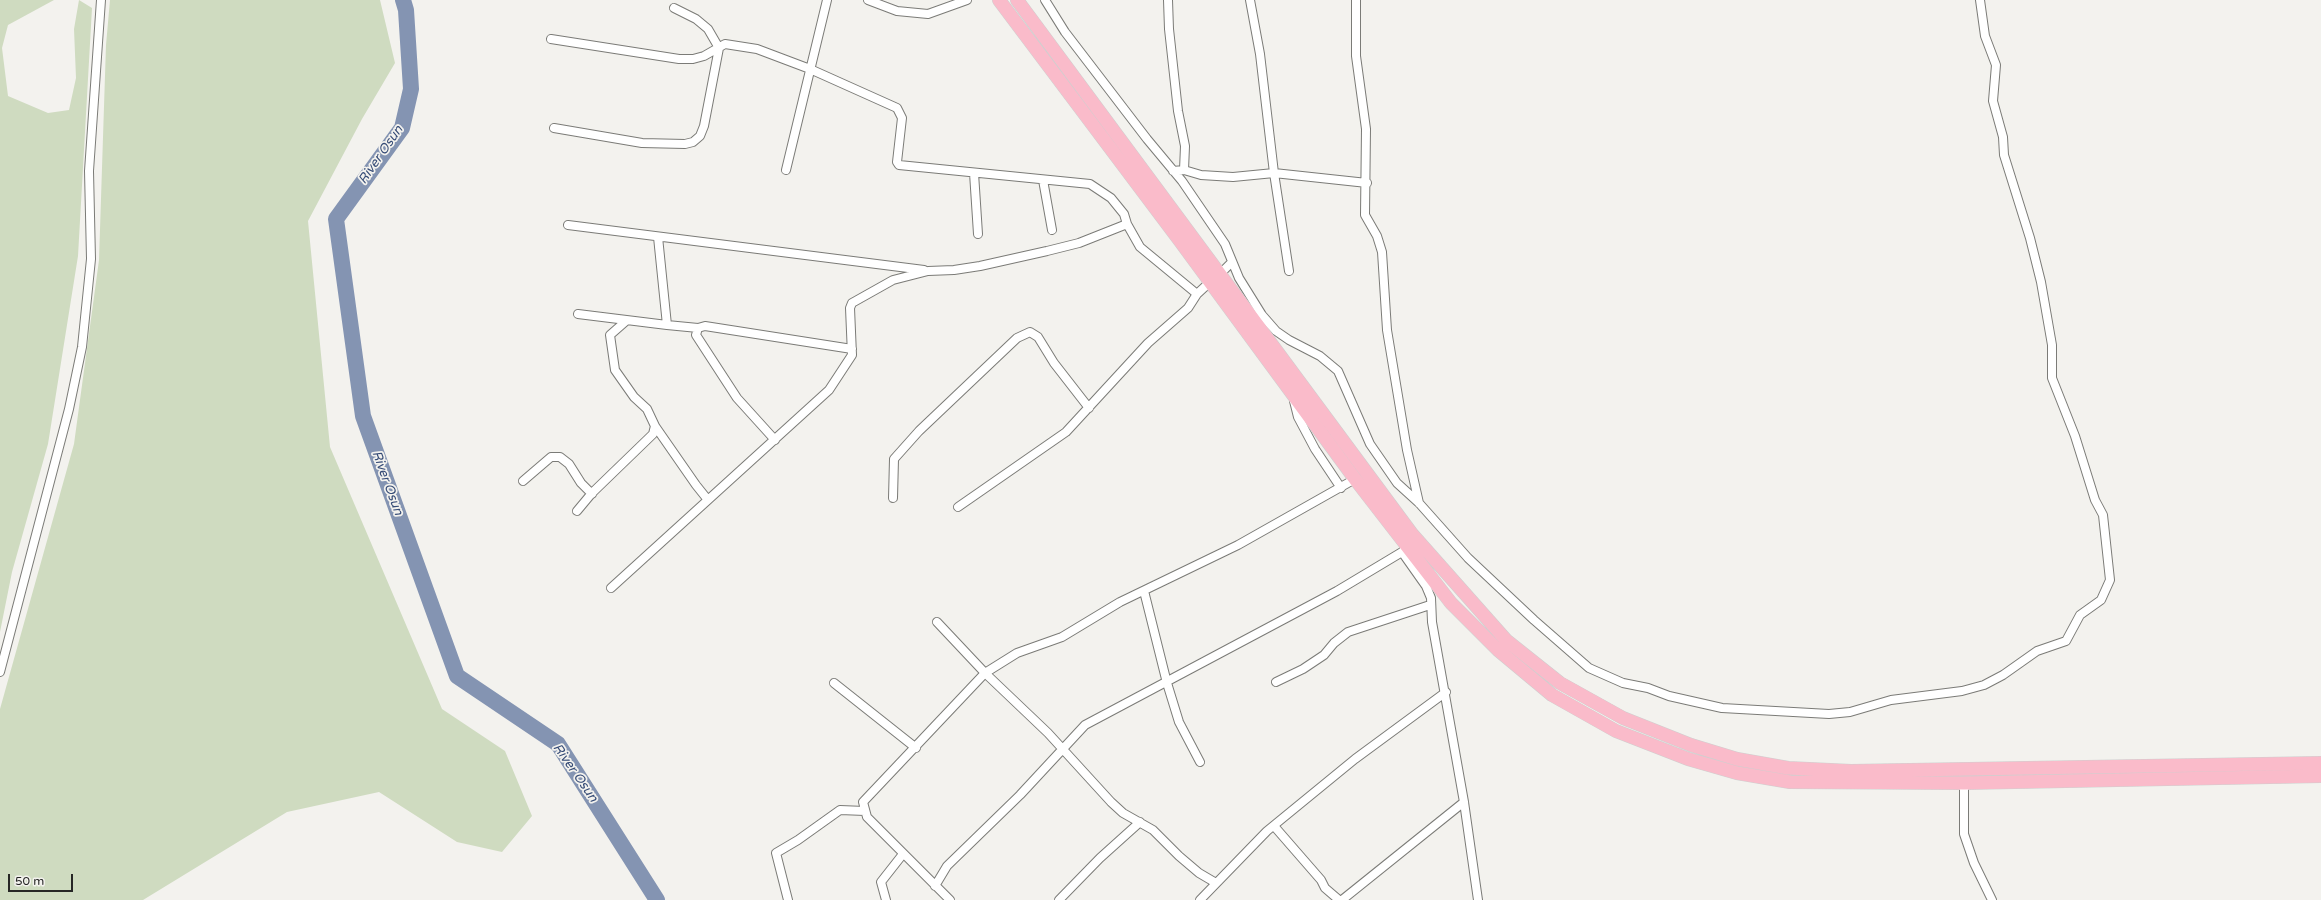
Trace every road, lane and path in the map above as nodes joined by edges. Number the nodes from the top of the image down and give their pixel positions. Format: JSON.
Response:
{"nodes":[{"id":1,"x":101,"y":0,"type":"edge"},
{"id":2,"x":827,"y":0,"type":"edge"},
{"id":3,"x":868,"y":0,"type":"edge"},
{"id":4,"x":967,"y":0,"type":"edge"},
{"id":5,"x":999,"y":0,"type":"edge"},
{"id":6,"x":1017,"y":0,"type":"edge"},
{"id":7,"x":1045,"y":0,"type":"edge"},
{"id":8,"x":1168,"y":0,"type":"edge"},
{"id":9,"x":1250,"y":0,"type":"edge"},
{"id":10,"x":1356,"y":0,"type":"edge"},
{"id":11,"x":1980,"y":0,"type":"edge"},
{"id":12,"x":674,"y":8,"type":"dead end"},
{"id":13,"x":551,"y":39,"type":"dead end"},
{"id":14,"x":719,"y":48,"type":"junction"},
{"id":15,"x":810,"y":69,"type":"junction"},
{"id":16,"x":554,"y":128,"type":"dead end"},
{"id":17,"x":786,"y":170,"type":"dead end"},
{"id":18,"x":1184,"y":170,"type":"junction"},
{"id":19,"x":1173,"y":171,"type":"junction"},
{"id":20,"x":974,"y":173,"type":"junction"},
{"id":21,"x":1274,"y":174,"type":"junction"},
{"id":22,"x":1043,"y":180,"type":"junction"},
{"id":23,"x":1367,"y":183,"type":"junction"},
{"id":24,"x":1127,"y":224,"type":"junction"},
{"id":25,"x":568,"y":225,"type":"dead end"},
{"id":26,"x":1052,"y":230,"type":"dead end"},
{"id":27,"x":978,"y":234,"type":"dead end"},
{"id":28,"x":658,"y":237,"type":"junction"},
{"id":29,"x":1232,"y":262,"type":"junction"},
{"id":30,"x":893,"y":266,"type":"junction"},
{"id":31,"x":928,"y":270,"type":"junction"},
{"id":32,"x":1289,"y":271,"type":"dead end"},
{"id":33,"x":1220,"y":274,"type":"junction"},
{"id":34,"x":893,"y":280,"type":"junction"},
{"id":35,"x":1210,"y":282,"type":"junction"},
{"id":36,"x":1197,"y":294,"type":"junction"},
{"id":37,"x":578,"y":314,"type":"dead end"},
{"id":38,"x":626,"y":321,"type":"junction"},
{"id":39,"x":667,"y":325,"type":"junction"},
{"id":40,"x":698,"y":328,"type":"junction"},
{"id":41,"x":852,"y":349,"type":"junction"},
{"id":42,"x":1292,"y":393,"type":"junction"},
{"id":43,"x":1089,"y":408,"type":"junction"},
{"id":44,"x":655,"y":426,"type":"junction"},
{"id":45,"x":775,"y":440,"type":"junction"},
{"id":46,"x":1355,"y":479,"type":"junction"},
{"id":47,"x":523,"y":481,"type":"dead end"},
{"id":48,"x":1341,"y":488,"type":"junction"},
{"id":49,"x":592,"y":494,"type":"junction"},
{"id":50,"x":893,"y":498,"type":"dead end"},
{"id":51,"x":708,"y":500,"type":"junction"},
{"id":52,"x":1419,"y":503,"type":"junction"},
{"id":53,"x":958,"y":507,"type":"dead end"},
{"id":54,"x":577,"y":511,"type":"dead end"},
{"id":55,"x":1405,"y":549,"type":"junction"},
{"id":56,"x":611,"y":588,"type":"dead end"},
{"id":57,"x":1144,"y":591,"type":"junction"},
{"id":58,"x":1430,"y":605,"type":"junction"},
{"id":59,"x":937,"y":622,"type":"dead end"},
{"id":60,"x":0,"y":672,"type":"edge"},
{"id":61,"x":985,"y":673,"type":"junction"},
{"id":62,"x":1276,"y":682,"type":"dead end"},
{"id":63,"x":834,"y":683,"type":"dead end"},
{"id":64,"x":1167,"y":683,"type":"junction"},
{"id":65,"x":1446,"y":692,"type":"junction"},
{"id":66,"x":916,"y":748,"type":"junction"},
{"id":67,"x":1062,"y":750,"type":"junction"},
{"id":68,"x":1200,"y":762,"type":"dead end"},
{"id":69,"x":2321,"y":763,"type":"edge"},
{"id":70,"x":2321,"y":776,"type":"edge"},
{"id":71,"x":1964,"y":784,"type":"junction"},
{"id":72,"x":1464,"y":802,"type":"junction"},
{"id":73,"x":865,"y":811,"type":"junction"},
{"id":74,"x":1140,"y":822,"type":"junction"},
{"id":75,"x":1274,"y":826,"type":"junction"},
{"id":76,"x":903,"y":854,"type":"junction"},
{"id":77,"x":1216,"y":883,"type":"junction"},
{"id":78,"x":935,"y":886,"type":"junction"},
{"id":79,"x":788,"y":900,"type":"edge"},
{"id":80,"x":886,"y":900,"type":"edge"},
{"id":81,"x":950,"y":900,"type":"edge"},
{"id":82,"x":1059,"y":900,"type":"edge"},
{"id":83,"x":1200,"y":900,"type":"edge"},
{"id":84,"x":1341,"y":900,"type":"edge"},
{"id":85,"x":1478,"y":900,"type":"edge"},
{"id":86,"x":1992,"y":900,"type":"edge"}],
"edges":[{"from":1,"to":60,"type":"street"},
{"from":2,"to":15,"type":"street"},
{"from":3,"to":4,"type":"street"},
{"from":5,"to":35,"type":"highway"},
{"from":6,"to":33,"type":"highway"},
{"from":7,"to":19,"type":"street"},
{"from":8,"to":18,"type":"street"},
{"from":9,"to":21,"type":"street"},
{"from":10,"to":23,"type":"street"},
{"from":11,"to":52,"type":"street"},
{"from":12,"to":14,"type":"street"},
{"from":13,"to":14,"type":"street"},
{"from":14,"to":15,"type":"street"},
{"from":14,"to":16,"type":"street"},
{"from":15,"to":17,"type":"street"},
{"from":15,"to":20,"type":"street"},
{"from":18,"to":19,"type":"street"},
{"from":18,"to":21,"type":"street"},
{"from":19,"to":29,"type":"street"},
{"from":20,"to":22,"type":"street"},
{"from":20,"to":27,"type":"street"},
{"from":21,"to":23,"type":"street"},
{"from":21,"to":32,"type":"street"},
{"from":22,"to":24,"type":"street"},
{"from":22,"to":26,"type":"street"},
{"from":23,"to":52,"type":"street"},
{"from":24,"to":31,"type":"street"},
{"from":24,"to":36,"type":"street"},
{"from":25,"to":28,"type":"street"},
{"from":28,"to":30,"type":"street"},
{"from":28,"to":39,"type":"street"},
{"from":29,"to":33,"type":"street"},
{"from":29,"to":52,"type":"street"},
{"from":30,"to":31,"type":"street"},
{"from":30,"to":34,"type":"street"},
{"from":31,"to":34,"type":"street"},
{"from":33,"to":69,"type":"highway"},
{"from":34,"to":41,"type":"street"},
{"from":35,"to":36,"type":"street"},
{"from":35,"to":42,"type":"highway"},
{"from":36,"to":43,"type":"street"},
{"from":37,"to":38,"type":"street"},
{"from":38,"to":39,"type":"street"},
{"from":38,"to":44,"type":"street"},
{"from":39,"to":40,"type":"street"},
{"from":40,"to":41,"type":"street"},
{"from":40,"to":45,"type":"street"},
{"from":41,"to":45,"type":"street"},
{"from":42,"to":46,"type":"highway"},
{"from":42,"to":48,"type":"street"},
{"from":43,"to":50,"type":"street"},
{"from":43,"to":53,"type":"street"},
{"from":44,"to":49,"type":"street"},
{"from":44,"to":51,"type":"street"},
{"from":45,"to":51,"type":"street"},
{"from":46,"to":48,"type":"street"},
{"from":46,"to":55,"type":"highway"},
{"from":47,"to":49,"type":"street"},
{"from":48,"to":57,"type":"street"},
{"from":49,"to":54,"type":"street"},
{"from":51,"to":56,"type":"street"},
{"from":55,"to":58,"type":"street"},
{"from":55,"to":64,"type":"street"},
{"from":55,"to":71,"type":"highway"},
{"from":57,"to":61,"type":"street"},
{"from":57,"to":64,"type":"street"},
{"from":58,"to":62,"type":"street"},
{"from":58,"to":65,"type":"street"},
{"from":59,"to":61,"type":"street"},
{"from":61,"to":66,"type":"street"},
{"from":61,"to":67,"type":"street"},
{"from":63,"to":66,"type":"street"},
{"from":64,"to":67,"type":"street"},
{"from":64,"to":68,"type":"street"},
{"from":65,"to":72,"type":"street"},
{"from":65,"to":75,"type":"street"},
{"from":66,"to":73,"type":"street"},
{"from":67,"to":74,"type":"street"},
{"from":67,"to":78,"type":"street"},
{"from":70,"to":71,"type":"highway"},
{"from":71,"to":86,"type":"street"},
{"from":72,"to":84,"type":"street"},
{"from":72,"to":85,"type":"street"},
{"from":73,"to":76,"type":"street"},
{"from":73,"to":79,"type":"street"},
{"from":74,"to":77,"type":"street"},
{"from":74,"to":82,"type":"street"},
{"from":75,"to":77,"type":"street"},
{"from":75,"to":84,"type":"street"},
{"from":76,"to":78,"type":"street"},
{"from":76,"to":80,"type":"street"},
{"from":77,"to":83,"type":"street"},
{"from":78,"to":81,"type":"street"}]}
